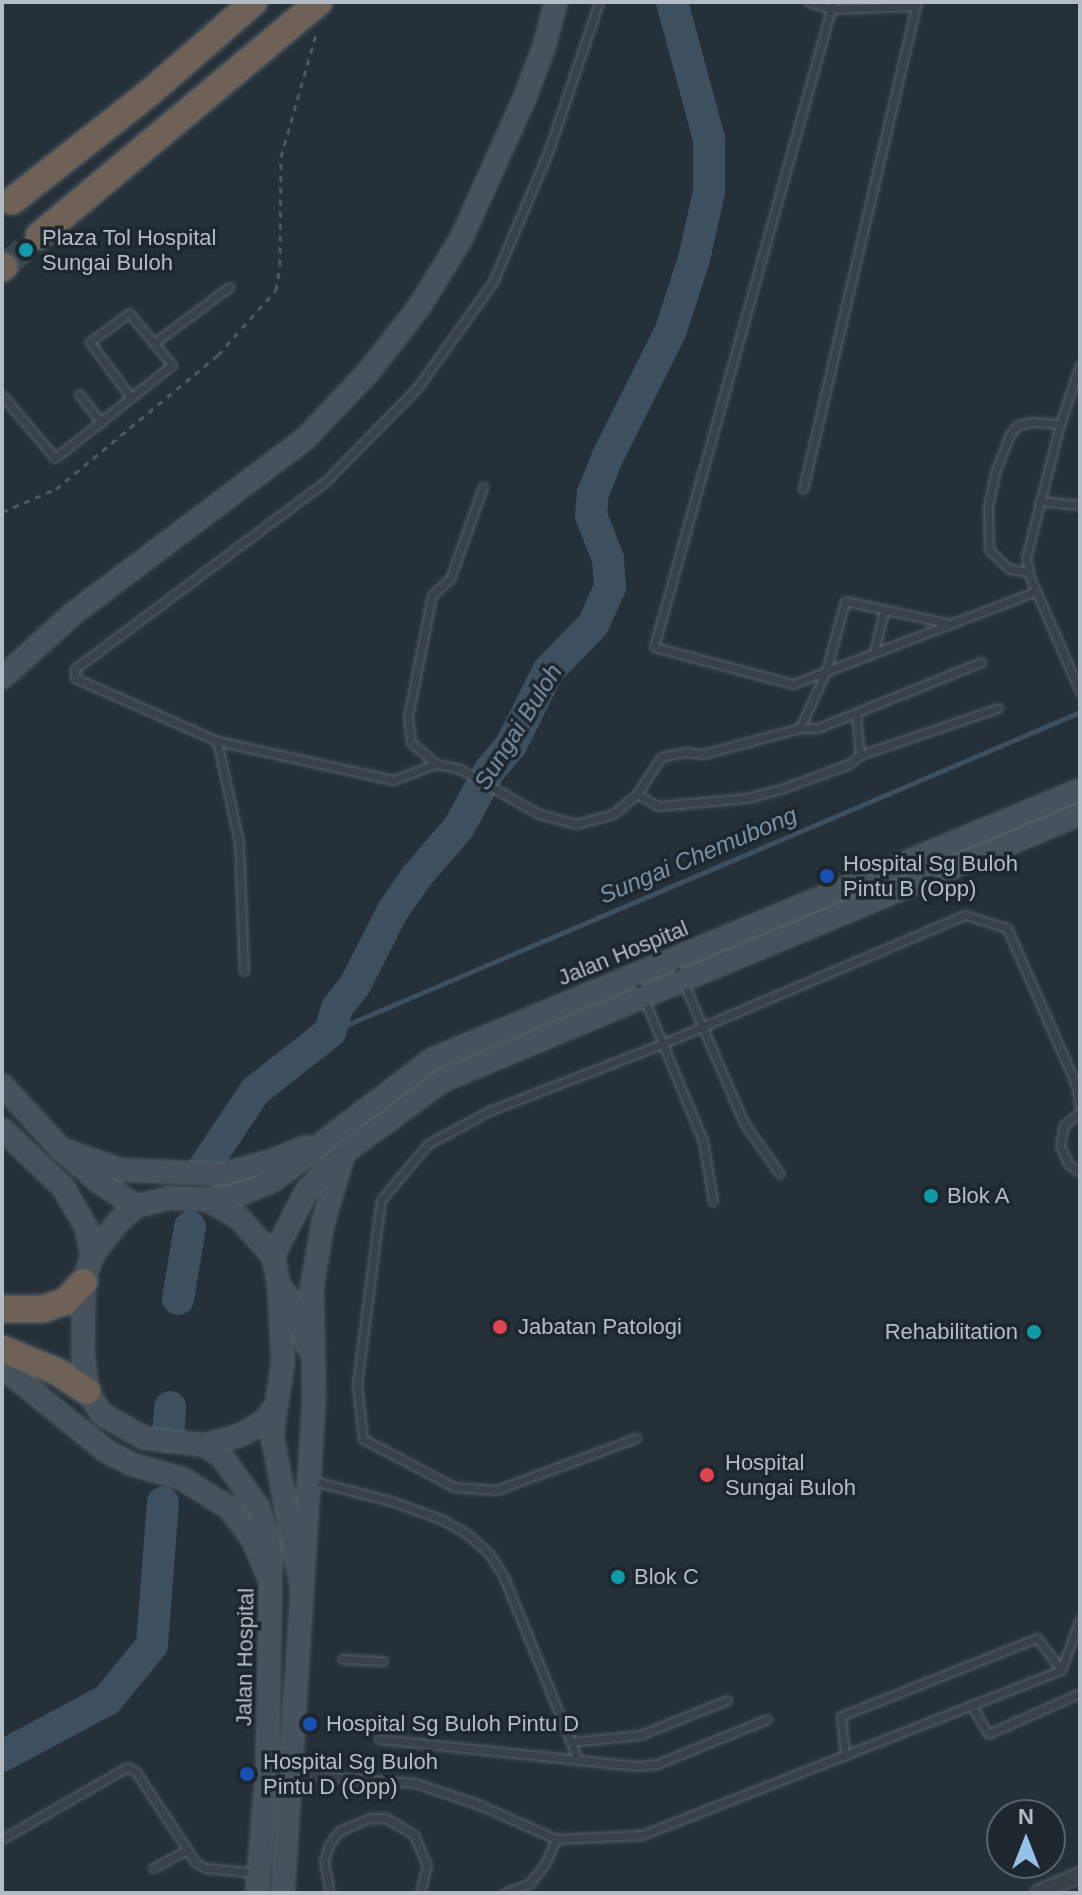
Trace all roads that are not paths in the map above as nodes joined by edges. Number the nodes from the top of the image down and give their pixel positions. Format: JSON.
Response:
{"nodes":[{"id":1,"x":254,"y":2,"type":"edge"},
{"id":2,"x":319,"y":2,"type":"edge"},
{"id":3,"x":556,"y":2,"type":"edge"},
{"id":4,"x":599,"y":2,"type":"edge"},
{"id":5,"x":808,"y":2,"type":"edge"},
{"id":6,"x":917,"y":4,"type":"edge"},
{"id":7,"x":832,"y":6,"type":"edge"},
{"id":8,"x":12,"y":201,"type":"dead end"},
{"id":9,"x":39,"y":236,"type":"tunnel mouth"},
{"id":10,"x":229,"y":287,"type":"dead end"},
{"id":11,"x":154,"y":343,"type":"junction"},
{"id":12,"x":1080,"y":365,"type":"edge"},
{"id":13,"x":79,"y":394,"type":"dead end"},
{"id":14,"x":2,"y":395,"type":"edge"},
{"id":15,"x":131,"y":398,"type":"junction"},
{"id":16,"x":101,"y":422,"type":"junction"},
{"id":17,"x":1060,"y":424,"type":"junction"},
{"id":18,"x":483,"y":487,"type":"dead end"},
{"id":19,"x":803,"y":489,"type":"dead end"},
{"id":20,"x":1039,"y":501,"type":"junction"},
{"id":21,"x":1080,"y":505,"type":"edge"},
{"id":22,"x":1029,"y":572,"type":"junction"},
{"id":23,"x":1036,"y":591,"type":"junction"},
{"id":24,"x":884,"y":611,"type":"junction"},
{"id":25,"x":948,"y":623,"type":"junction"},
{"id":26,"x":874,"y":652,"type":"junction"},
{"id":27,"x":981,"y":662,"type":"dead end"},
{"id":28,"x":826,"y":671,"type":"junction"},
{"id":29,"x":2,"y":678,"type":"edge"},
{"id":30,"x":1080,"y":692,"type":"edge"},
{"id":31,"x":998,"y":708,"type":"dead end"},
{"id":32,"x":856,"y":715,"type":"junction"},
{"id":33,"x":800,"y":728,"type":"junction"},
{"id":34,"x":217,"y":741,"type":"junction"},
{"id":35,"x":860,"y":755,"type":"junction"},
{"id":36,"x":436,"y":764,"type":"junction"},
{"id":37,"x":1080,"y":790,"type":"edge"},
{"id":38,"x":637,"y":794,"type":"junction"},
{"id":39,"x":1080,"y":814,"type":"edge"},
{"id":40,"x":673,"y":959,"type":"junction"},
{"id":41,"x":244,"y":971,"type":"dead end"},
{"id":42,"x":634,"y":974,"type":"junction"},
{"id":43,"x":682,"y":979,"type":"junction"},
{"id":44,"x":642,"y":996,"type":"junction"},
{"id":45,"x":703,"y":1027,"type":"junction"},
{"id":46,"x":662,"y":1044,"type":"junction"},
{"id":47,"x":2,"y":1085,"type":"edge"},
{"id":48,"x":1080,"y":1109,"type":"edge"},
{"id":49,"x":2,"y":1129,"type":"edge"},
{"id":50,"x":334,"y":1134,"type":"junction"},
{"id":51,"x":61,"y":1149,"type":"junction"},
{"id":52,"x":345,"y":1152,"type":"junction"},
{"id":53,"x":1080,"y":1172,"type":"edge"},
{"id":54,"x":780,"y":1174,"type":"dead end"},
{"id":55,"x":208,"y":1200,"type":"junction"},
{"id":56,"x":713,"y":1201,"type":"dead end"},
{"id":57,"x":136,"y":1206,"type":"junction"},
{"id":58,"x":92,"y":1256,"type":"junction"},
{"id":59,"x":273,"y":1256,"type":"junction"},
{"id":60,"x":84,"y":1282,"type":"junction"},
{"id":61,"x":279,"y":1286,"type":"junction"},
{"id":62,"x":2,"y":1309,"type":"edge"},
{"id":63,"x":2,"y":1349,"type":"edge"},
{"id":64,"x":313,"y":1361,"type":"junction"},
{"id":65,"x":2,"y":1367,"type":"edge"},
{"id":66,"x":87,"y":1391,"type":"junction"},
{"id":67,"x":274,"y":1409,"type":"junction"},
{"id":68,"x":636,"y":1438,"type":"dead end"},
{"id":69,"x":204,"y":1445,"type":"junction"},
{"id":70,"x":308,"y":1480,"type":"junction"},
{"id":71,"x":271,"y":1584,"type":"junction"},
{"id":72,"x":301,"y":1584,"type":"junction"},
{"id":73,"x":1080,"y":1619,"type":"edge"},
{"id":74,"x":342,"y":1659,"type":"dead end"},
{"id":75,"x":383,"y":1661,"type":"dead end"},
{"id":76,"x":1061,"y":1670,"type":"junction"},
{"id":77,"x":1080,"y":1693,"type":"edge"},
{"id":78,"x":727,"y":1700,"type":"dead end"},
{"id":79,"x":972,"y":1706,"type":"junction"},
{"id":80,"x":767,"y":1719,"type":"dead end"},
{"id":81,"x":379,"y":1739,"type":"dead end"},
{"id":82,"x":570,"y":1742,"type":"junction"},
{"id":83,"x":845,"y":1756,"type":"junction"},
{"id":84,"x":578,"y":1760,"type":"junction"},
{"id":85,"x":267,"y":1772,"type":"junction"},
{"id":86,"x":291,"y":1774,"type":"junction"},
{"id":87,"x":2,"y":1839,"type":"edge"},
{"id":88,"x":556,"y":1839,"type":"junction"},
{"id":89,"x":185,"y":1851,"type":"junction"},
{"id":90,"x":153,"y":1868,"type":"dead end"},
{"id":91,"x":1080,"y":1875,"type":"edge"},
{"id":92,"x":258,"y":1883,"type":"edge"},
{"id":93,"x":283,"y":1893,"type":"edge"},
{"id":94,"x":330,"y":1893,"type":"edge"},
{"id":95,"x":420,"y":1893,"type":"edge"},
{"id":96,"x":504,"y":1893,"type":"edge"},
{"id":97,"x":1038,"y":1893,"type":"edge"}],
"edges":[{"from":1,"to":8,"type":"highway"},
{"from":2,"to":9,"type":"highway"},
{"from":3,"to":29,"type":"main road"},
{"from":4,"to":34,"type":"lane"},
{"from":5,"to":7,"type":"lane"},
{"from":6,"to":7,"type":"lane"},
{"from":6,"to":19,"type":"lane"},
{"from":7,"to":28,"type":"lane"},
{"from":10,"to":11,"type":"lane"},
{"from":11,"to":15,"type":"lane"},
{"from":11,"to":15,"type":"lane"},
{"from":12,"to":17,"type":"lane"},
{"from":13,"to":16,"type":"lane"},
{"from":14,"to":16,"type":"lane"},
{"from":15,"to":16,"type":"lane"},
{"from":17,"to":20,"type":"lane"},
{"from":17,"to":22,"type":"lane"},
{"from":18,"to":36,"type":"lane"},
{"from":20,"to":21,"type":"lane"},
{"from":20,"to":22,"type":"lane"},
{"from":22,"to":23,"type":"lane"},
{"from":23,"to":25,"type":"lane"},
{"from":23,"to":30,"type":"lane"},
{"from":24,"to":25,"type":"lane"},
{"from":24,"to":26,"type":"lane"},
{"from":24,"to":28,"type":"lane"},
{"from":25,"to":26,"type":"lane"},
{"from":26,"to":28,"type":"lane"},
{"from":27,"to":32,"type":"lane"},
{"from":28,"to":33,"type":"lane"},
{"from":31,"to":35,"type":"lane"},
{"from":32,"to":33,"type":"lane"},
{"from":32,"to":35,"type":"lane"},
{"from":33,"to":38,"type":"lane"},
{"from":34,"to":36,"type":"lane"},
{"from":34,"to":41,"type":"lane"},
{"from":35,"to":38,"type":"lane"},
{"from":36,"to":38,"type":"lane"},
{"from":37,"to":40,"type":"main road","name":"Jalan Hospital"},
{"from":39,"to":43,"type":"main road"},
{"from":40,"to":42,"type":"main road","name":"Jalan Hospital"},
{"from":40,"to":43,"type":"lane"},
{"from":42,"to":44,"type":"lane"},
{"from":42,"to":50,"type":"main road","name":"Jalan Hospital"},
{"from":43,"to":44,"type":"main road"},
{"from":43,"to":45,"type":"lane"},
{"from":44,"to":46,"type":"lane"},
{"from":44,"to":52,"type":"main road"},
{"from":45,"to":46,"type":"lane"},
{"from":45,"to":48,"type":"lane"},
{"from":45,"to":54,"type":"lane"},
{"from":46,"to":56,"type":"lane"},
{"from":46,"to":68,"type":"lane"},
{"from":47,"to":51,"type":"main road"},
{"from":48,"to":53,"type":"lane"},
{"from":49,"to":58,"type":"main road"},
{"from":50,"to":51,"type":"main road"},
{"from":50,"to":55,"type":"main road","name":"Jalan Hospital"},
{"from":51,"to":57,"type":"main road"},
{"from":52,"to":59,"type":"main road"},
{"from":52,"to":64,"type":"main road"},
{"from":55,"to":57,"type":"main road"},
{"from":55,"to":59,"type":"main road"},
{"from":57,"to":58,"type":"main road"},
{"from":58,"to":60,"type":"main road"},
{"from":59,"to":61,"type":"main road"},
{"from":60,"to":62,"type":"highway"},
{"from":60,"to":66,"type":"main road"},
{"from":61,"to":64,"type":"main road"},
{"from":61,"to":67,"type":"main road"},
{"from":63,"to":66,"type":"highway"},
{"from":64,"to":70,"type":"main road"},
{"from":65,"to":71,"type":"main road"},
{"from":66,"to":69,"type":"main road"},
{"from":67,"to":69,"type":"main road"},
{"from":67,"to":72,"type":"main road"},
{"from":69,"to":71,"type":"main road","name":"Jalan Hospital"},
{"from":70,"to":72,"type":"main road"},
{"from":70,"to":82,"type":"lane"},
{"from":71,"to":85,"type":"main road","name":"Jalan Hospital"},
{"from":72,"to":86,"type":"main road"},
{"from":73,"to":76,"type":"lane"},
{"from":74,"to":75,"type":"lane"},
{"from":76,"to":79,"type":"lane"},
{"from":76,"to":83,"type":"lane"},
{"from":77,"to":79,"type":"lane"},
{"from":78,"to":82,"type":"lane"},
{"from":79,"to":83,"type":"lane"},
{"from":80,"to":84,"type":"lane"},
{"from":81,"to":84,"type":"lane"},
{"from":82,"to":84,"type":"lane"},
{"from":83,"to":88,"type":"lane"},
{"from":85,"to":86,"type":"lane"},
{"from":85,"to":92,"type":"main road","name":"Jalan Hospital"},
{"from":86,"to":88,"type":"lane"},
{"from":86,"to":93,"type":"main road"},
{"from":87,"to":89,"type":"lane"},
{"from":88,"to":96,"type":"lane"},
{"from":89,"to":90,"type":"lane"},
{"from":89,"to":92,"type":"lane"},
{"from":91,"to":97,"type":"street"},
{"from":94,"to":95,"type":"lane"}]}
